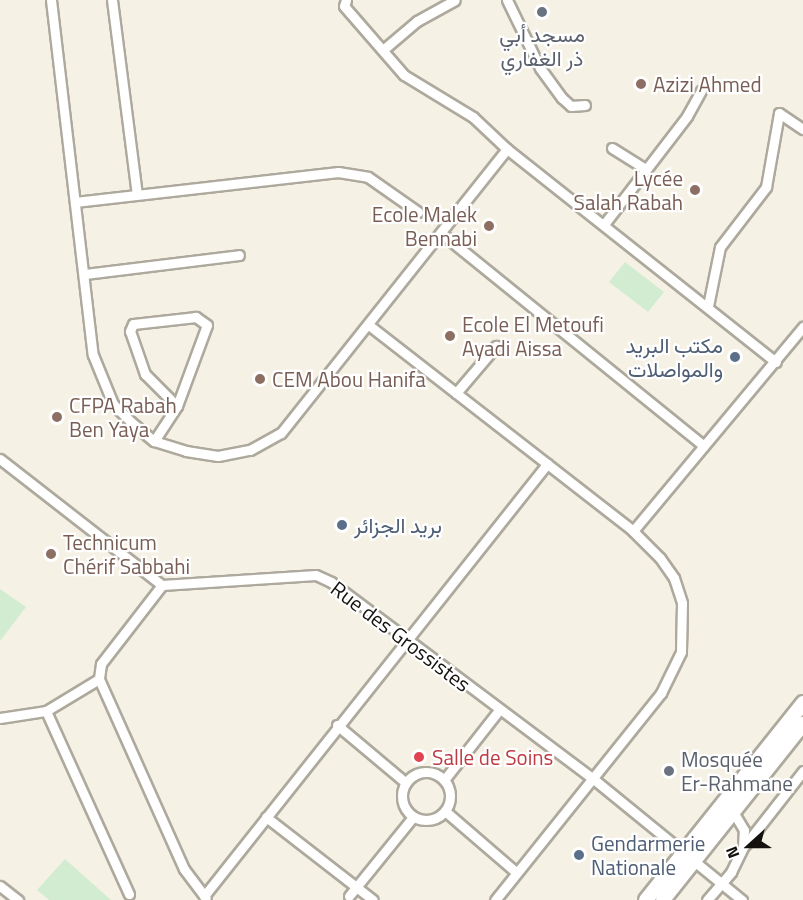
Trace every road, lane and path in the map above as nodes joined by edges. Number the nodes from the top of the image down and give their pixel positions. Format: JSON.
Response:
{"nodes":[{"id":1,"x":51,"y":0,"type":"edge"},
{"id":2,"x":112,"y":0,"type":"edge"},
{"id":3,"x":346,"y":0,"type":"edge"},
{"id":4,"x":455,"y":0,"type":"edge"},
{"id":5,"x":507,"y":0,"type":"edge"},
{"id":6,"x":384,"y":49,"type":"junction"},
{"id":7,"x":701,"y":91,"type":"dead end"},
{"id":8,"x":585,"y":105,"type":"dead end"},
{"id":9,"x":803,"y":129,"type":"edge"},
{"id":10,"x":612,"y":148,"type":"dead end"},
{"id":11,"x":507,"y":149,"type":"junction"},
{"id":12,"x":645,"y":169,"type":"junction"},
{"id":13,"x":137,"y":194,"type":"junction"},
{"id":14,"x":75,"y":202,"type":"junction"},
{"id":15,"x":418,"y":212,"type":"dead end"},
{"id":16,"x":605,"y":223,"type":"junction"},
{"id":17,"x":441,"y":233,"type":"junction"},
{"id":18,"x":239,"y":255,"type":"dead end"},
{"id":19,"x":85,"y":274,"type":"junction"},
{"id":20,"x":708,"y":306,"type":"junction"},
{"id":21,"x":370,"y":326,"type":"junction"},
{"id":22,"x":803,"y":327,"type":"edge"},
{"id":23,"x":496,"y":346,"type":"dead end"},
{"id":24,"x":776,"y":362,"type":"junction"},
{"id":25,"x":456,"y":393,"type":"junction"},
{"id":26,"x":177,"y":406,"type":"junction"},
{"id":27,"x":154,"y":441,"type":"junction"},
{"id":28,"x":704,"y":446,"type":"junction"},
{"id":29,"x":0,"y":459,"type":"edge"},
{"id":30,"x":547,"y":464,"type":"junction"},
{"id":31,"x":633,"y":531,"type":"junction"},
{"id":32,"x":162,"y":585,"type":"junction"},
{"id":33,"x":406,"y":638,"type":"junction"},
{"id":34,"x":99,"y":679,"type":"junction"},
{"id":35,"x":803,"y":703,"type":"edge"},
{"id":36,"x":499,"y":710,"type":"junction"},
{"id":37,"x":46,"y":711,"type":"junction"},
{"id":38,"x":0,"y":718,"type":"edge"},
{"id":39,"x":803,"y":724,"type":"edge"},
{"id":40,"x":337,"y":725,"type":"junction"},
{"id":41,"x":803,"y":771,"type":"edge"},
{"id":42,"x":591,"y":777,"type":"junction"},
{"id":43,"x":444,"y":780,"type":"junction"},
{"id":44,"x":406,"y":783,"type":"junction"},
{"id":45,"x":445,"y":811,"type":"junction"},
{"id":46,"x":733,"y":812,"type":"junction"},
{"id":47,"x":266,"y":817,"type":"junction"},
{"id":48,"x":413,"y":817,"type":"junction"},
{"id":49,"x":743,"y":847,"type":"junction"},
{"id":50,"x":689,"y":857,"type":"junction"},
{"id":51,"x":516,"y":872,"type":"junction"},
{"id":52,"x":722,"y":883,"type":"junction"},
{"id":53,"x":0,"y":886,"type":"edge"},
{"id":54,"x":357,"y":888,"type":"junction"},
{"id":55,"x":129,"y":894,"type":"dead end"},
{"id":56,"x":349,"y":896,"type":"dead end"},
{"id":57,"x":206,"y":898,"type":"edge"},
{"id":58,"x":18,"y":900,"type":"edge"},
{"id":59,"x":373,"y":900,"type":"edge"},
{"id":60,"x":495,"y":900,"type":"edge"},
{"id":61,"x":646,"y":900,"type":"edge"},
{"id":62,"x":663,"y":900,"type":"edge"},
{"id":63,"x":707,"y":900,"type":"edge"},
{"id":64,"x":742,"y":900,"type":"edge"}],
"edges":[{"from":1,"to":14,"type":"street"},
{"from":2,"to":13,"type":"street"},
{"from":3,"to":6,"type":"street"},
{"from":4,"to":6,"type":"street"},
{"from":5,"to":8,"type":"street"},
{"from":6,"to":11,"type":"street"},
{"from":7,"to":12,"type":"street"},
{"from":9,"to":20,"type":"street"},
{"from":10,"to":12,"type":"street"},
{"from":11,"to":16,"type":"street"},
{"from":11,"to":17,"type":"street"},
{"from":12,"to":16,"type":"street"},
{"from":13,"to":14,"type":"street"},
{"from":13,"to":15,"type":"street"},
{"from":14,"to":19,"type":"street"},
{"from":16,"to":20,"type":"street"},
{"from":17,"to":21,"type":"street"},
{"from":17,"to":28,"type":"street"},
{"from":18,"to":19,"type":"street"},
{"from":19,"to":27,"type":"street"},
{"from":20,"to":24,"type":"street"},
{"from":21,"to":25,"type":"street"},
{"from":21,"to":27,"type":"street"},
{"from":22,"to":24,"type":"street"},
{"from":23,"to":25,"type":"street"},
{"from":24,"to":28,"type":"street"},
{"from":25,"to":30,"type":"street"},
{"from":26,"to":26,"type":"street"},
{"from":26,"to":27,"type":"street"},
{"from":28,"to":31,"type":"street"},
{"from":29,"to":32,"type":"street"},
{"from":30,"to":31,"type":"street"},
{"from":30,"to":33,"type":"street"},
{"from":31,"to":42,"type":"street"},
{"from":32,"to":33,"type":"street","name":"Rue des Grossistes"},
{"from":32,"to":34,"type":"street"},
{"from":33,"to":36,"type":"street","name":"Rue des Grossistes"},
{"from":33,"to":40,"type":"street"},
{"from":34,"to":37,"type":"street"},
{"from":34,"to":57,"type":"street"},
{"from":35,"to":50,"type":"main road"},
{"from":36,"to":42,"type":"street","name":"Rue des Grossistes"},
{"from":36,"to":43,"type":"street"},
{"from":37,"to":38,"type":"street"},
{"from":37,"to":55,"type":"street"},
{"from":39,"to":46,"type":"main road"},
{"from":40,"to":44,"type":"street"},
{"from":40,"to":47,"type":"street"},
{"from":41,"to":49,"type":"street"},
{"from":42,"to":50,"type":"street","name":"Rue des Grossistes"},
{"from":42,"to":51,"type":"street"},
{"from":43,"to":44,"type":"street"},
{"from":43,"to":45,"type":"street"},
{"from":44,"to":48,"type":"street"},
{"from":45,"to":48,"type":"street"},
{"from":45,"to":51,"type":"street"},
{"from":46,"to":49,"type":"street"},
{"from":46,"to":50,"type":"main road"},
{"from":47,"to":54,"type":"street"},
{"from":47,"to":57,"type":"street"},
{"from":48,"to":54,"type":"street"},
{"from":49,"to":52,"type":"street"},
{"from":50,"to":52,"type":"street","name":"Rue des Grossistes"},
{"from":50,"to":61,"type":"main road"},
{"from":50,"to":62,"type":"main road"},
{"from":51,"to":60,"type":"street"},
{"from":52,"to":63,"type":"street"},
{"from":52,"to":64,"type":"street","name":"Rue des Grossistes"},
{"from":53,"to":58,"type":"street"},
{"from":54,"to":56,"type":"street"},
{"from":54,"to":59,"type":"street"}]}
